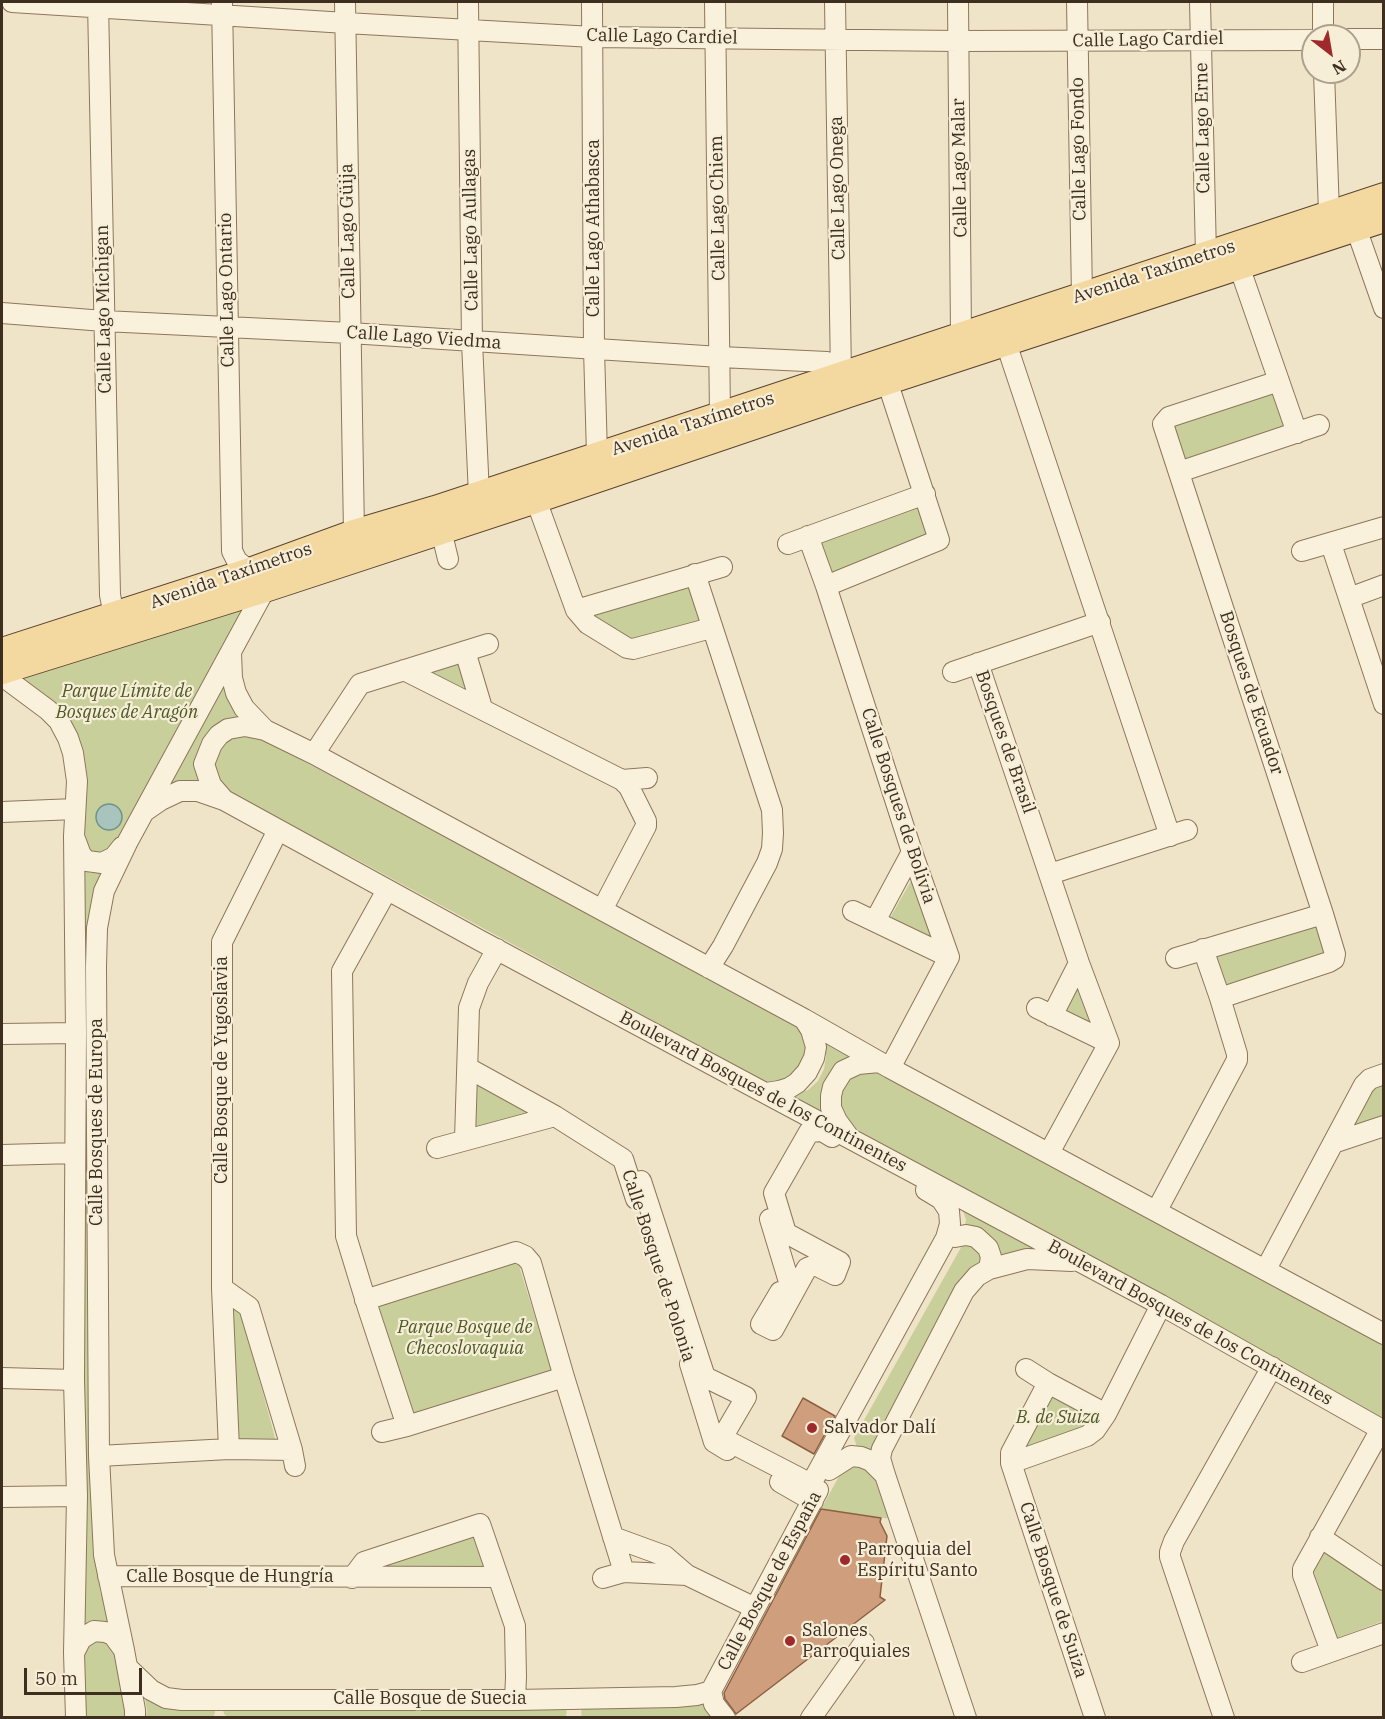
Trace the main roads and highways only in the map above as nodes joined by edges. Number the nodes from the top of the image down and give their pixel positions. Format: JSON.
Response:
{"nodes":[{"id":1,"x":1383,"y":196,"type":"edge"},
{"id":2,"x":1383,"y":219,"type":"edge"},
{"id":3,"x":674,"y":442,"type":"junction"},
{"id":4,"x":438,"y":520,"type":"junction"},
{"id":5,"x":258,"y":580,"type":"junction"},
{"id":6,"x":2,"y":651,"type":"edge"},
{"id":7,"x":2,"y":671,"type":"edge"}],
"edges":[{"from":1,"to":3,"type":"main road","name":"Avenida Taxímetros"},
{"from":2,"to":3,"type":"main road","name":"Avenida Taxímetros"},
{"from":3,"to":4,"type":"main road","name":"Avenida Taxímetros"},
{"from":3,"to":4,"type":"main road","name":"Avenida Taxímetros"},
{"from":4,"to":5,"type":"main road","name":"Avenida Taxímetros"},
{"from":4,"to":5,"type":"main road","name":"Avenida Taxímetros"},
{"from":5,"to":6,"type":"main road","name":"Avenida Taxímetros"},
{"from":5,"to":7,"type":"main road","name":"Avenida Taxímetros"}]}
